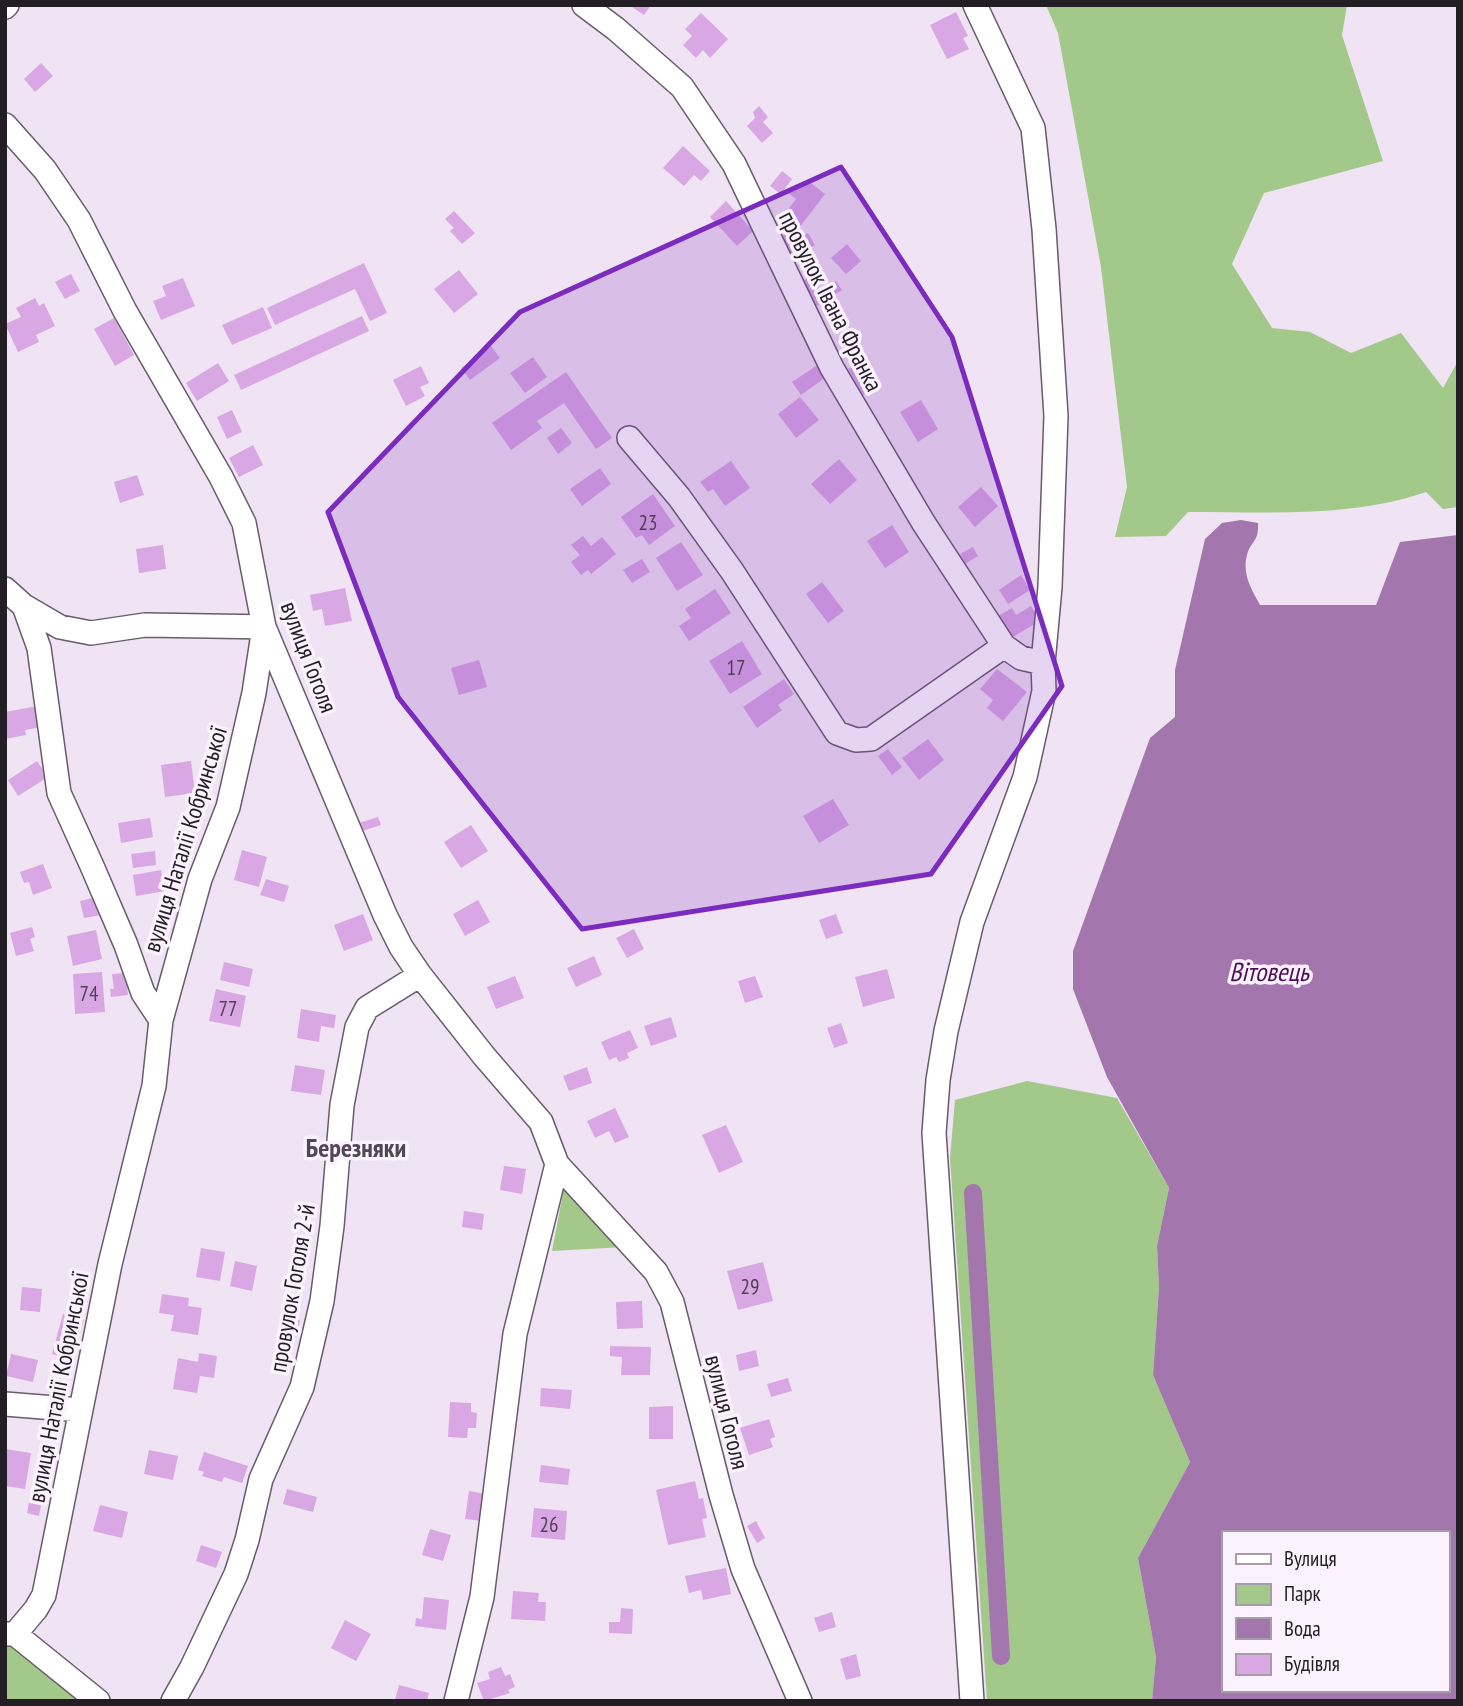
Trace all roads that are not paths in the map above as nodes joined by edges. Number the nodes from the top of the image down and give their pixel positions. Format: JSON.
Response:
{"nodes":[{"id":1,"x":584,"y":5,"type":"edge"},
{"id":2,"x":975,"y":5,"type":"edge"},
{"id":3,"x":5,"y":125,"type":"edge"},
{"id":4,"x":629,"y":438,"type":"dead end"},
{"id":5,"x":5,"y":589,"type":"edge"},
{"id":6,"x":24,"y":606,"type":"junction"},
{"id":7,"x":264,"y":627,"type":"junction"},
{"id":8,"x":1004,"y":646,"type":"junction"},
{"id":9,"x":1043,"y":663,"type":"junction"},
{"id":10,"x":420,"y":975,"type":"junction"},
{"id":11,"x":161,"y":1020,"type":"junction"},
{"id":12,"x":557,"y":1164,"type":"junction"},
{"id":13,"x":5,"y":1404,"type":"edge"},
{"id":14,"x":80,"y":1410,"type":"junction"},
{"id":15,"x":10,"y":1634,"type":"edge"},
{"id":16,"x":98,"y":1701,"type":"edge"},
{"id":17,"x":173,"y":1701,"type":"edge"},
{"id":18,"x":456,"y":1701,"type":"edge"},
{"id":19,"x":800,"y":1701,"type":"edge"},
{"id":20,"x":972,"y":1701,"type":"edge"}],
"edges":[{"from":1,"to":8,"type":"street","name":"провулок Івана Франка"},
{"from":2,"to":9,"type":"street"},
{"from":3,"to":7,"type":"street","name":"вулиця Гоголя"},
{"from":4,"to":8,"type":"street"},
{"from":5,"to":6,"type":"street","name":"вулиця Наталії Кобринської"},
{"from":6,"to":7,"type":"street","name":"вулиця Наталії Кобринської"},
{"from":6,"to":11,"type":"street","name":"вулиця Наталії Кобринської"},
{"from":7,"to":10,"type":"street","name":"вулиця Гоголя"},
{"from":7,"to":11,"type":"street","name":"вулиця Наталії Кобринської"},
{"from":8,"to":9,"type":"street"},
{"from":9,"to":20,"type":"street"},
{"from":10,"to":12,"type":"street","name":"вулиця Гоголя"},
{"from":10,"to":17,"type":"street","name":"провулок Гоголя 2-й"},
{"from":11,"to":14,"type":"street","name":"вулиця Наталії Кобринської"},
{"from":12,"to":18,"type":"street"},
{"from":12,"to":19,"type":"street","name":"вулиця Гоголя"},
{"from":13,"to":14,"type":"street"},
{"from":14,"to":15,"type":"street","name":"вулиця Наталії Кобринської"},
{"from":15,"to":16,"type":"street"}]}
